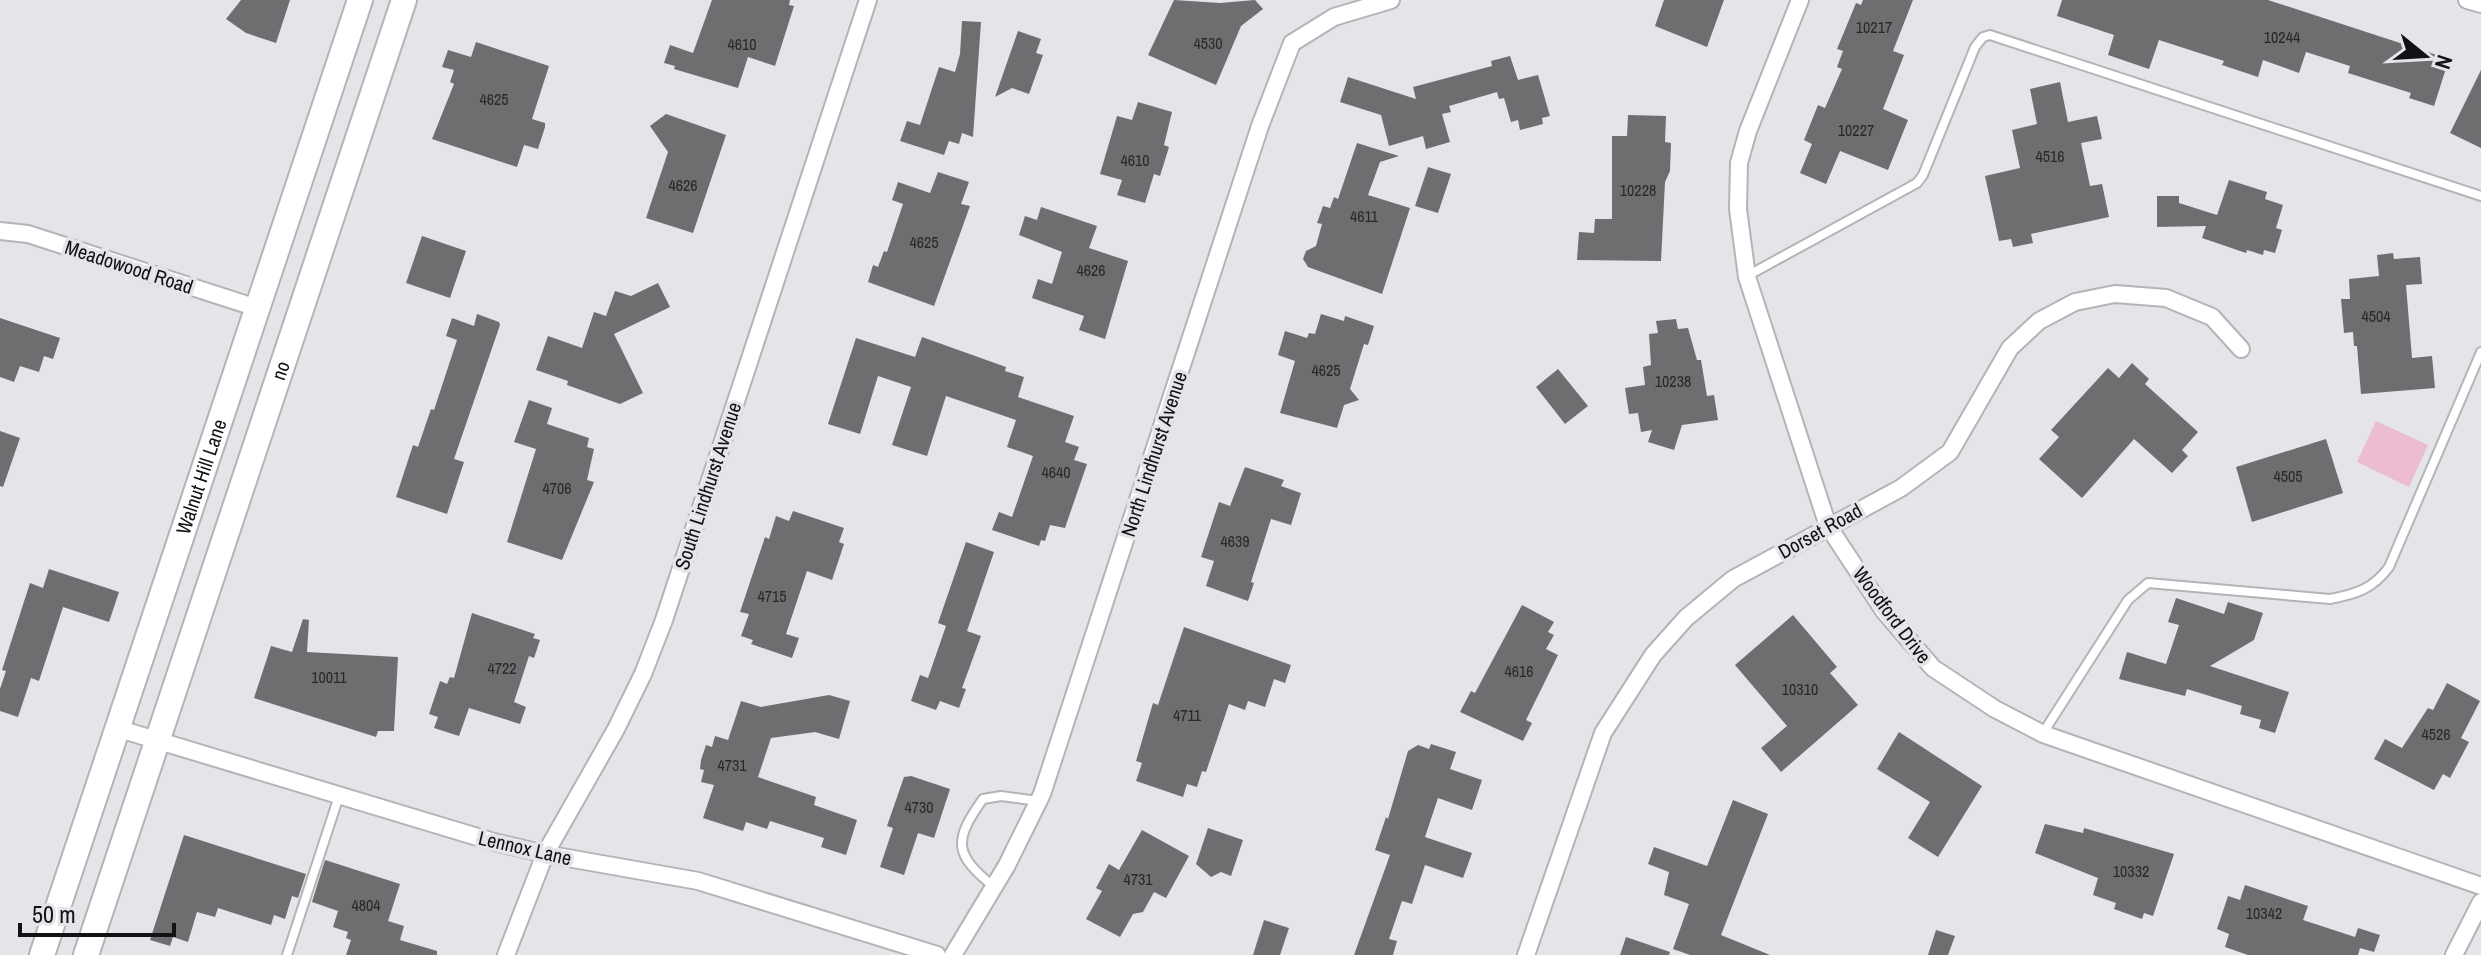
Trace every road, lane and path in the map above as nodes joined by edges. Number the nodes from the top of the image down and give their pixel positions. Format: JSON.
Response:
{"nodes":[{"id":1,"x":360,"y":0,"type":"edge"},
{"id":2,"x":404,"y":0,"type":"edge"},
{"id":3,"x":868,"y":0,"type":"edge"},
{"id":4,"x":1391,"y":0,"type":"edge"},
{"id":5,"x":1800,"y":0,"type":"edge"},
{"id":6,"x":2467,"y":0,"type":"edge"},
{"id":7,"x":2481,"y":4,"type":"edge"},
{"id":8,"x":2481,"y":196,"type":"edge"},
{"id":9,"x":0,"y":231,"type":"edge"},
{"id":10,"x":1747,"y":276,"type":"junction"},
{"id":11,"x":257,"y":308,"type":"junction"},
{"id":12,"x":297,"y":320,"type":"junction"},
{"id":13,"x":2241,"y":349,"type":"dead end"},
{"id":14,"x":2481,"y":352,"type":"edge"},
{"id":15,"x":263,"y":422,"type":"joint"},
{"id":16,"x":1828,"y":526,"type":"junction"},
{"id":17,"x":116,"y":728,"type":"junction"},
{"id":18,"x":2043,"y":734,"type":"junction"},
{"id":19,"x":157,"y":740,"type":"junction"},
{"id":20,"x":339,"y":796,"type":"junction"},
{"id":21,"x":1038,"y":801,"type":"junction"},
{"id":22,"x":545,"y":854,"type":"junction"},
{"id":23,"x":2481,"y":886,"type":"edge"},
{"id":24,"x":994,"y":887,"type":"junction"},
{"id":25,"x":2481,"y":902,"type":"edge"},
{"id":26,"x":42,"y":955,"type":"edge"},
{"id":27,"x":86,"y":955,"type":"edge"},
{"id":28,"x":287,"y":955,"type":"edge"},
{"id":29,"x":506,"y":955,"type":"edge"},
{"id":30,"x":937,"y":955,"type":"edge"},
{"id":31,"x":953,"y":955,"type":"edge"},
{"id":32,"x":1526,"y":955,"type":"edge"},
{"id":33,"x":2454,"y":955,"type":"edge"}],
"edges":[{"from":1,"to":11,"type":"main road","name":"Walnut Hill Lane"},
{"from":2,"to":12,"type":"main road"},
{"from":3,"to":22,"type":"street","name":"South Lindhurst Avenue"},
{"from":4,"to":21,"type":"street","name":"North Lindhurst Avenue"},
{"from":5,"to":10,"type":"street","name":"Woodford Drive"},
{"from":6,"to":7,"type":"street"},
{"from":8,"to":10,"type":"lane"},
{"from":9,"to":11,"type":"street","name":"Meadowood Road"},
{"from":10,"to":16,"type":"street","name":"Woodford Drive"},
{"from":11,"to":12,"type":"main road"},
{"from":11,"to":17,"type":"main road","name":"Walnut Hill Lane"},
{"from":12,"to":15,"type":"main road","name":"no"},
{"from":13,"to":16,"type":"street","name":"Dorset Road"},
{"from":14,"to":18,"type":"lane"},
{"from":15,"to":19,"type":"main road","name":"Walnut Hill Lane"},
{"from":16,"to":18,"type":"street","name":"Woodford Drive"},
{"from":16,"to":32,"type":"street","name":"Dorset Road"},
{"from":17,"to":19,"type":"street","name":"Lennox Lane"},
{"from":17,"to":26,"type":"main road","name":"Walnut Hill Lane"},
{"from":18,"to":23,"type":"street","name":"Woodford Drive"},
{"from":19,"to":20,"type":"street","name":"Lennox Lane"},
{"from":19,"to":27,"type":"main road","name":"Walnut Hill Lane"},
{"from":20,"to":22,"type":"street","name":"Lennox Lane"},
{"from":20,"to":28,"type":"lane"},
{"from":21,"to":24,"type":"street","name":"North Lindhurst Avenue"},
{"from":21,"to":24,"type":"lane"},
{"from":22,"to":29,"type":"street","name":"South Lindhurst Avenue"},
{"from":22,"to":30,"type":"street","name":"Lennox Lane"},
{"from":24,"to":31,"type":"street","name":"North Lindhurst Avenue"},
{"from":25,"to":33,"type":"street"}]}
